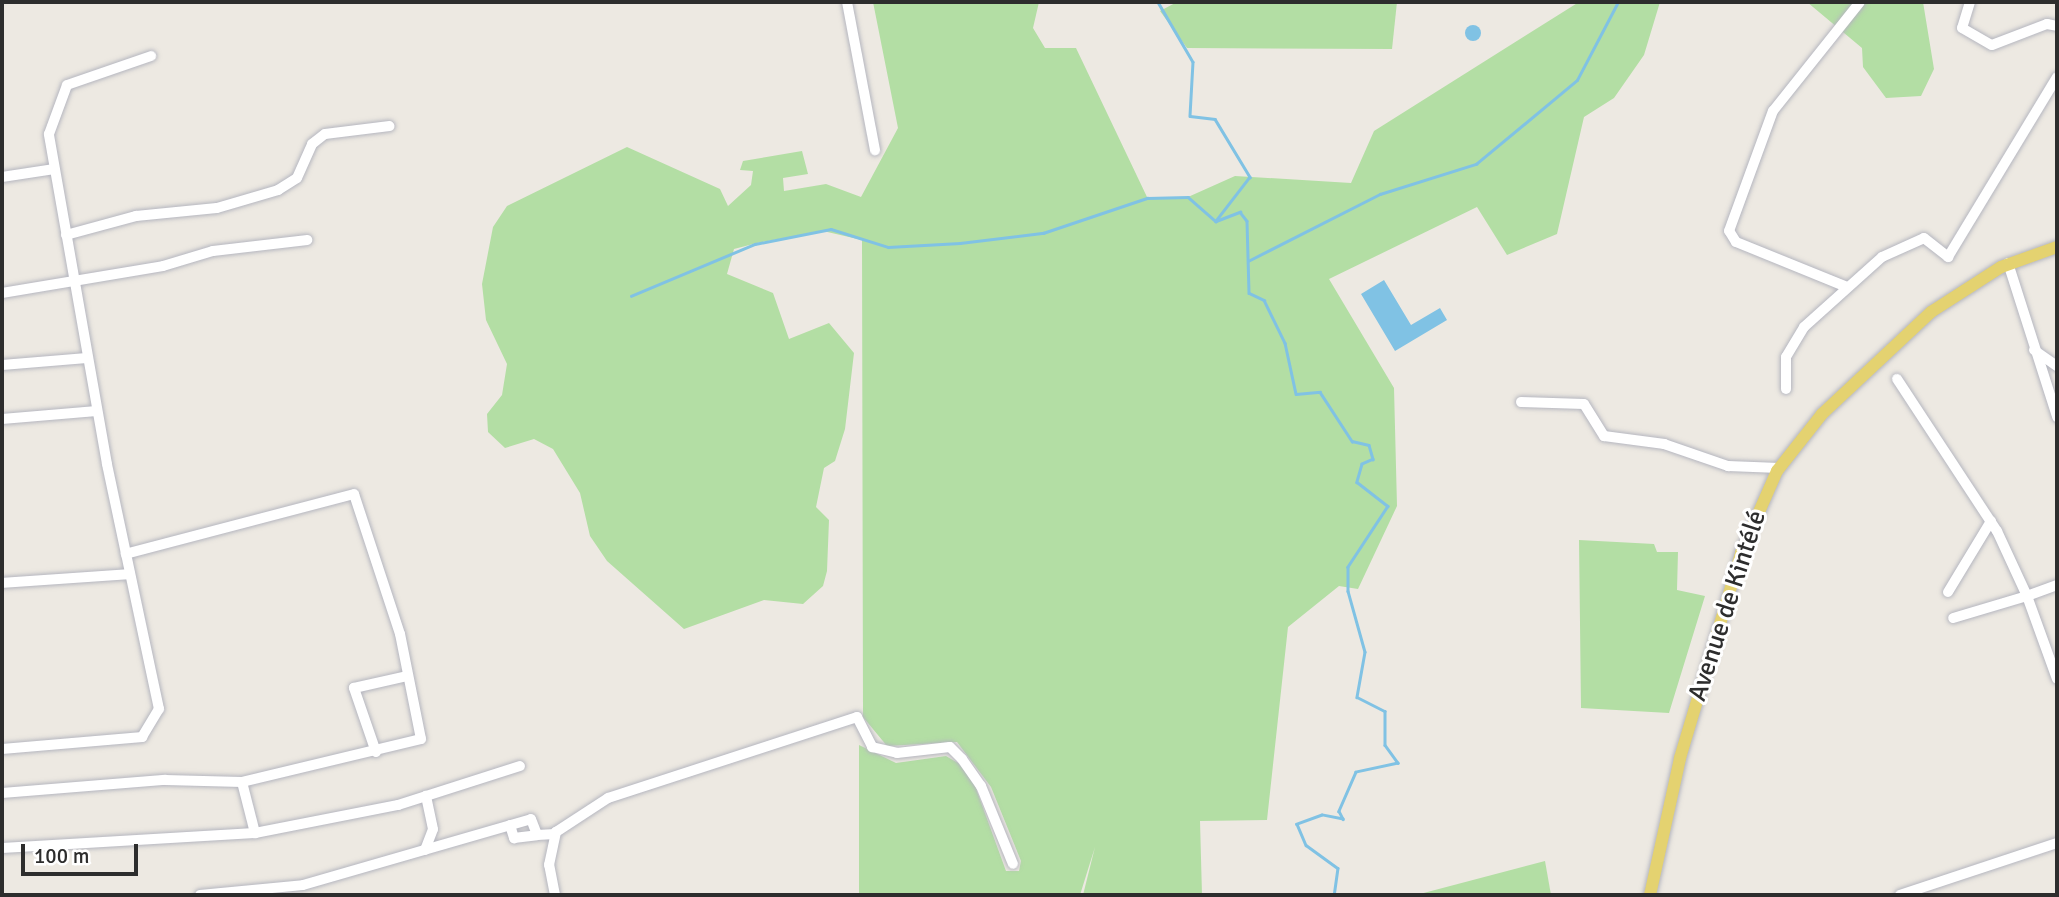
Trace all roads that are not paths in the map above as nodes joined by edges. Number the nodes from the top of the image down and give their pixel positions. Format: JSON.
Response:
{"nodes":[{"id":1,"x":847,"y":2,"type":"edge"},
{"id":2,"x":1860,"y":2,"type":"edge"},
{"id":3,"x":1970,"y":2,"type":"edge"},
{"id":4,"x":2057,"y":26,"type":"edge"},
{"id":5,"x":151,"y":57,"type":"dead end"},
{"id":6,"x":2057,"y":77,"type":"edge"},
{"id":7,"x":2045,"y":102,"type":"junction"},
{"id":8,"x":2057,"y":105,"type":"edge"},
{"id":9,"x":390,"y":126,"type":"dead end"},
{"id":10,"x":875,"y":150,"type":"dead end"},
{"id":11,"x":54,"y":169,"type":"junction"},
{"id":12,"x":2,"y":177,"type":"edge"},
{"id":13,"x":66,"y":235,"type":"junction"},
{"id":14,"x":307,"y":240,"type":"dead end"},
{"id":15,"x":2057,"y":247,"type":"edge"},
{"id":16,"x":2008,"y":263,"type":"junction"},
{"id":17,"x":74,"y":282,"type":"junction"},
{"id":18,"x":1847,"y":287,"type":"junction"},
{"id":19,"x":2,"y":293,"type":"edge"},
{"id":20,"x":2034,"y":350,"type":"junction"},
{"id":21,"x":87,"y":358,"type":"junction"},
{"id":22,"x":2,"y":365,"type":"edge"},
{"id":23,"x":2057,"y":366,"type":"edge"},
{"id":24,"x":1897,"y":379,"type":"dead end"},
{"id":25,"x":1786,"y":389,"type":"dead end"},
{"id":26,"x":1521,"y":402,"type":"dead end"},
{"id":27,"x":97,"y":411,"type":"junction"},
{"id":28,"x":2057,"y":417,"type":"edge"},
{"id":29,"x":2,"y":419,"type":"edge"},
{"id":30,"x":1779,"y":468,"type":"junction"},
{"id":31,"x":1991,"y":521,"type":"junction"},
{"id":32,"x":126,"y":554,"type":"junction"},
{"id":33,"x":130,"y":575,"type":"junction"},
{"id":34,"x":2,"y":583,"type":"edge"},
{"id":35,"x":2057,"y":585,"type":"edge"},
{"id":36,"x":1948,"y":592,"type":"dead end"},
{"id":37,"x":2027,"y":596,"type":"junction"},
{"id":38,"x":1953,"y":618,"type":"dead end"},
{"id":39,"x":407,"y":676,"type":"junction"},
{"id":40,"x":2057,"y":679,"type":"edge"},
{"id":41,"x":2,"y":748,"type":"edge"},
{"id":42,"x":376,"y":752,"type":"junction"},
{"id":43,"x":520,"y":766,"type":"dead end"},
{"id":44,"x":242,"y":782,"type":"junction"},
{"id":45,"x":2,"y":793,"type":"edge"},
{"id":46,"x":426,"y":796,"type":"junction"},
{"id":47,"x":510,"y":825,"type":"junction"},
{"id":48,"x":255,"y":833,"type":"junction"},
{"id":49,"x":555,"y":834,"type":"junction"},
{"id":50,"x":537,"y":835,"type":"junction"},
{"id":51,"x":2057,"y":843,"type":"edge"},
{"id":52,"x":2,"y":848,"type":"edge"},
{"id":53,"x":425,"y":850,"type":"junction"},
{"id":54,"x":1013,"y":864,"type":"dead end"},
{"id":55,"x":303,"y":884,"type":"junction"},
{"id":56,"x":200,"y":895,"type":"edge"},
{"id":57,"x":297,"y":895,"type":"edge"},
{"id":58,"x":555,"y":895,"type":"edge"},
{"id":59,"x":1650,"y":895,"type":"edge"},
{"id":60,"x":1900,"y":895,"type":"edge"}],
"edges":[{"from":1,"to":10,"type":"street"},
{"from":2,"to":18,"type":"street"},
{"from":3,"to":4,"type":"street"},
{"from":5,"to":11,"type":"street"},
{"from":6,"to":7,"type":"street"},
{"from":7,"to":8,"type":"street"},
{"from":7,"to":18,"type":"street"},
{"from":9,"to":13,"type":"street"},
{"from":11,"to":12,"type":"street"},
{"from":11,"to":13,"type":"street"},
{"from":13,"to":17,"type":"street"},
{"from":14,"to":17,"type":"street"},
{"from":15,"to":16,"type":"main road","name":"Avenue de Kintélé"},
{"from":16,"to":20,"type":"street"},
{"from":16,"to":30,"type":"main road","name":"Avenue de Kintélé"},
{"from":17,"to":19,"type":"street"},
{"from":17,"to":21,"type":"street"},
{"from":18,"to":25,"type":"street"},
{"from":20,"to":23,"type":"street"},
{"from":20,"to":28,"type":"street"},
{"from":21,"to":22,"type":"street"},
{"from":21,"to":27,"type":"street"},
{"from":24,"to":31,"type":"street"},
{"from":26,"to":30,"type":"street"},
{"from":27,"to":29,"type":"street"},
{"from":27,"to":32,"type":"street"},
{"from":30,"to":59,"type":"main road","name":"Avenue de Kintélé"},
{"from":31,"to":36,"type":"street"},
{"from":31,"to":37,"type":"street"},
{"from":32,"to":33,"type":"street"},
{"from":32,"to":39,"type":"street"},
{"from":33,"to":34,"type":"street"},
{"from":33,"to":41,"type":"street"},
{"from":35,"to":37,"type":"street"},
{"from":37,"to":38,"type":"street"},
{"from":37,"to":40,"type":"street"},
{"from":39,"to":42,"type":"street"},
{"from":39,"to":42,"type":"street"},
{"from":42,"to":44,"type":"street"},
{"from":43,"to":46,"type":"street"},
{"from":44,"to":45,"type":"street"},
{"from":44,"to":48,"type":"street"},
{"from":46,"to":48,"type":"street"},
{"from":46,"to":53,"type":"street"},
{"from":47,"to":50,"type":"street"},
{"from":47,"to":50,"type":"street"},
{"from":47,"to":53,"type":"street"},
{"from":48,"to":52,"type":"street"},
{"from":49,"to":50,"type":"street"},
{"from":49,"to":54,"type":"street"},
{"from":49,"to":58,"type":"street"},
{"from":51,"to":60,"type":"street"},
{"from":53,"to":55,"type":"street"},
{"from":55,"to":56,"type":"street"},
{"from":55,"to":57,"type":"street"}]}
